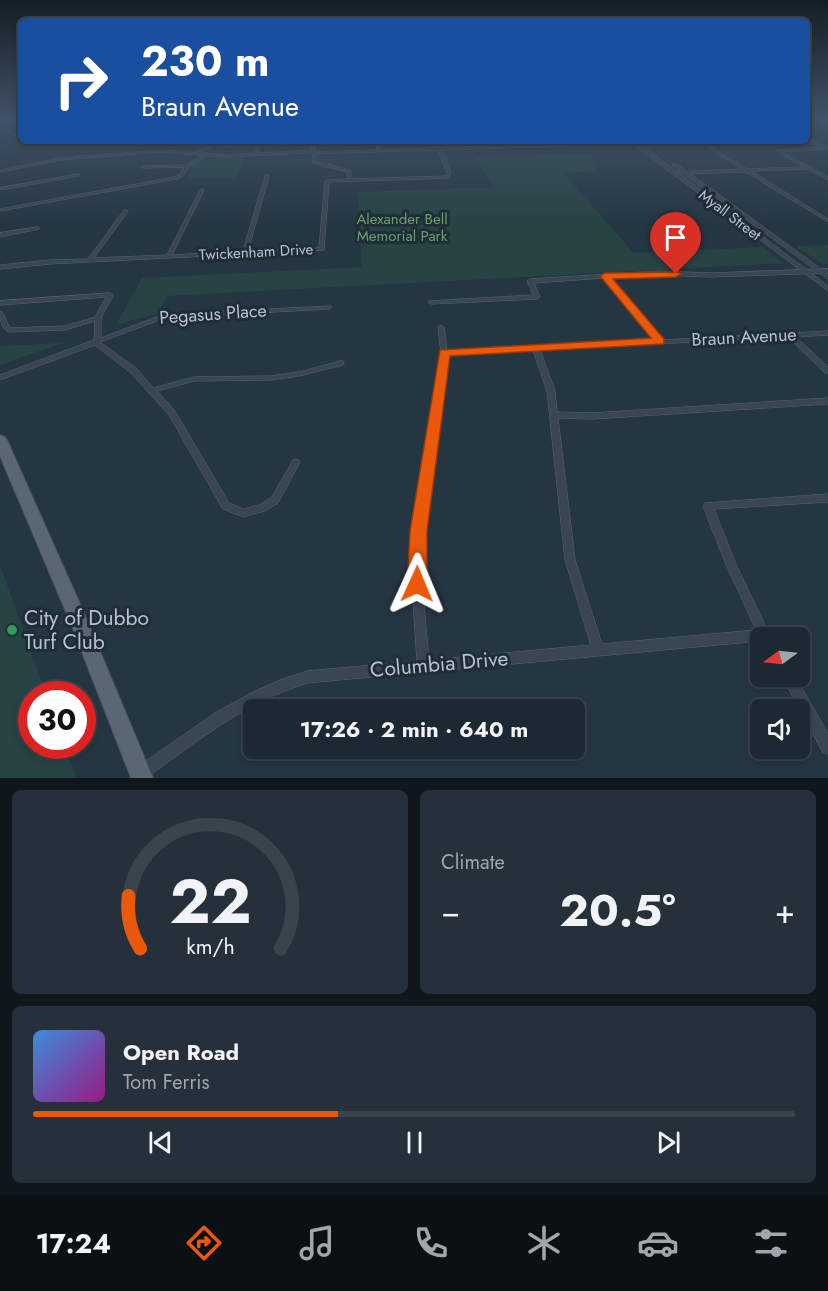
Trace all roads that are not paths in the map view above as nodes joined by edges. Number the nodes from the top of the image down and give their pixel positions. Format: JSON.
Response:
{"nodes":[{"id":1,"x":132,"y":153,"type":"edge"},
{"id":2,"x":199,"y":153,"type":"edge"},
{"id":3,"x":304,"y":153,"type":"edge"},
{"id":4,"x":313,"y":153,"type":"edge"},
{"id":5,"x":441,"y":153,"type":"edge"},
{"id":6,"x":649,"y":153,"type":"edge"},
{"id":7,"x":659,"y":153,"type":"edge"},
{"id":8,"x":719,"y":153,"type":"edge"},
{"id":9,"x":782,"y":153,"type":"edge"},
{"id":10,"x":207,"y":154,"type":"junction"},
{"id":11,"x":255,"y":155,"type":"joint"},
{"id":12,"x":187,"y":166,"type":"junction"},
{"id":13,"x":143,"y":167,"type":"dead end"},
{"id":14,"x":809,"y":168,"type":"junction"},
{"id":15,"x":747,"y":170,"type":"junction"},
{"id":16,"x":0,"y":171,"type":"edge"},
{"id":17,"x":394,"y":171,"type":"dead end"},
{"id":18,"x":675,"y":173,"type":"junction"},
{"id":19,"x":685,"y":173,"type":"junction"},
{"id":20,"x":78,"y":175,"type":"dead end"},
{"id":21,"x":267,"y":176,"type":"dead end"},
{"id":22,"x":449,"y":176,"type":"junction"},
{"id":23,"x":456,"y":177,"type":"dead end"},
{"id":24,"x":828,"y":178,"type":"edge"},
{"id":25,"x":396,"y":179,"type":"junction"},
{"id":26,"x":350,"y":180,"type":"junction"},
{"id":27,"x":0,"y":189,"type":"edge"},
{"id":28,"x":202,"y":190,"type":"dead end"},
{"id":29,"x":0,"y":210,"type":"edge"},
{"id":30,"x":126,"y":211,"type":"dead end"},
{"id":31,"x":828,"y":221,"type":"edge"},
{"id":32,"x":37,"y":228,"type":"dead end"},
{"id":33,"x":0,"y":235,"type":"edge"},
{"id":34,"x":245,"y":253,"type":"junction"},
{"id":35,"x":169,"y":256,"type":"junction"},
{"id":36,"x":90,"y":260,"type":"junction"},
{"id":37,"x":0,"y":267,"type":"edge"},
{"id":38,"x":804,"y":271,"type":"junction"},
{"id":39,"x":824,"y":271,"type":"edge"},
{"id":40,"x":605,"y":276,"type":"junction"},
{"id":41,"x":828,"y":277,"type":"edge"},
{"id":42,"x":828,"y":289,"type":"edge"},
{"id":43,"x":431,"y":302,"type":"dead end"},
{"id":44,"x":0,"y":303,"type":"edge"},
{"id":45,"x":329,"y":307,"type":"dead end"},
{"id":46,"x":0,"y":313,"type":"edge"},
{"id":47,"x":98,"y":318,"type":"junction"},
{"id":48,"x":441,"y":327,"type":"dead end"},
{"id":49,"x":828,"y":333,"type":"edge"},
{"id":50,"x":790,"y":335,"type":"junction"},
{"id":51,"x":660,"y":342,"type":"junction"},
{"id":52,"x":97,"y":343,"type":"junction"},
{"id":53,"x":536,"y":348,"type":"junction"},
{"id":54,"x":444,"y":353,"type":"junction"},
{"id":55,"x":340,"y":363,"type":"dead end"},
{"id":56,"x":828,"y":371,"type":"edge"},
{"id":57,"x":0,"y":378,"type":"edge"},
{"id":58,"x":153,"y":390,"type":"junction"},
{"id":59,"x":828,"y":402,"type":"edge"},
{"id":60,"x":554,"y":415,"type":"junction"},
{"id":61,"x":0,"y":440,"type":"edge"},
{"id":62,"x":296,"y":462,"type":"dead end"},
{"id":63,"x":828,"y":498,"type":"edge"},
{"id":64,"x":761,"y":627,"type":"edge"},
{"id":65,"x":750,"y":637,"type":"edge"},
{"id":66,"x":598,"y":649,"type":"junction"},
{"id":67,"x":423,"y":665,"type":"junction"},
{"id":68,"x":794,"y":687,"type":"edge"},
{"id":69,"x":828,"y":747,"type":"edge"},
{"id":70,"x":141,"y":776,"type":"edge"}],
"edges":[{"from":1,"to":16,"type":"street"},
{"from":2,"to":10,"type":"street"},
{"from":3,"to":11,"type":"street"},
{"from":4,"to":26,"type":"street"},
{"from":5,"to":22,"type":"street"},
{"from":6,"to":18,"type":"street","name":"Myall Street"},
{"from":7,"to":19,"type":"street","name":"Myall Street"},
{"from":8,"to":15,"type":"street"},
{"from":9,"to":14,"type":"street"},
{"from":10,"to":11,"type":"street"},
{"from":10,"to":12,"type":"street"},
{"from":12,"to":13,"type":"street"},
{"from":12,"to":29,"type":"street"},
{"from":14,"to":15,"type":"street"},
{"from":14,"to":24,"type":"street"},
{"from":15,"to":19,"type":"street"},
{"from":15,"to":31,"type":"street"},
{"from":17,"to":25,"type":"street"},
{"from":18,"to":19,"type":"street"},
{"from":18,"to":38,"type":"street","name":"Myall Street"},
{"from":19,"to":39,"type":"street","name":"Myall Street"},
{"from":20,"to":27,"type":"street"},
{"from":21,"to":34,"type":"street"},
{"from":22,"to":23,"type":"street","name":"Twickenham Drive"},
{"from":22,"to":25,"type":"street","name":"Twickenham Drive"},
{"from":25,"to":26,"type":"street","name":"Twickenham Drive"},
{"from":26,"to":34,"type":"street","name":"Twickenham Drive"},
{"from":28,"to":35,"type":"street"},
{"from":30,"to":36,"type":"street"},
{"from":32,"to":33,"type":"street"},
{"from":34,"to":35,"type":"street","name":"Twickenham Drive"},
{"from":35,"to":36,"type":"street","name":"Twickenham Drive"},
{"from":36,"to":37,"type":"street","name":"Twickenham Drive"},
{"from":38,"to":39,"type":"street"},
{"from":38,"to":40,"type":"street"},
{"from":38,"to":42,"type":"street","name":"Myall Street"},
{"from":39,"to":41,"type":"street","name":"Myall Street"},
{"from":40,"to":43,"type":"street"},
{"from":40,"to":51,"type":"street"},
{"from":44,"to":47,"type":"street"},
{"from":45,"to":52,"type":"street","name":"Pegasus Place"},
{"from":46,"to":47,"type":"street"},
{"from":47,"to":52,"type":"street"},
{"from":48,"to":54,"type":"street"},
{"from":49,"to":50,"type":"street","name":"Braun Avenue"},
{"from":50,"to":51,"type":"street","name":"Braun Avenue"},
{"from":50,"to":56,"type":"street"},
{"from":51,"to":53,"type":"street","name":"Braun Avenue"},
{"from":52,"to":57,"type":"street","name":"Pegasus Place"},
{"from":52,"to":58,"type":"street"},
{"from":53,"to":54,"type":"street","name":"Braun Avenue"},
{"from":53,"to":60,"type":"street"},
{"from":54,"to":67,"type":"street"},
{"from":55,"to":58,"type":"street"},
{"from":58,"to":62,"type":"street"},
{"from":59,"to":60,"type":"street"},
{"from":60,"to":66,"type":"street"},
{"from":61,"to":70,"type":"main road"},
{"from":63,"to":64,"type":"street"},
{"from":65,"to":66,"type":"street","name":"Columbia Drive"},
{"from":66,"to":67,"type":"street","name":"Columbia Drive"},
{"from":67,"to":70,"type":"street","name":"Columbia Drive"},
{"from":68,"to":69,"type":"street"}]}
